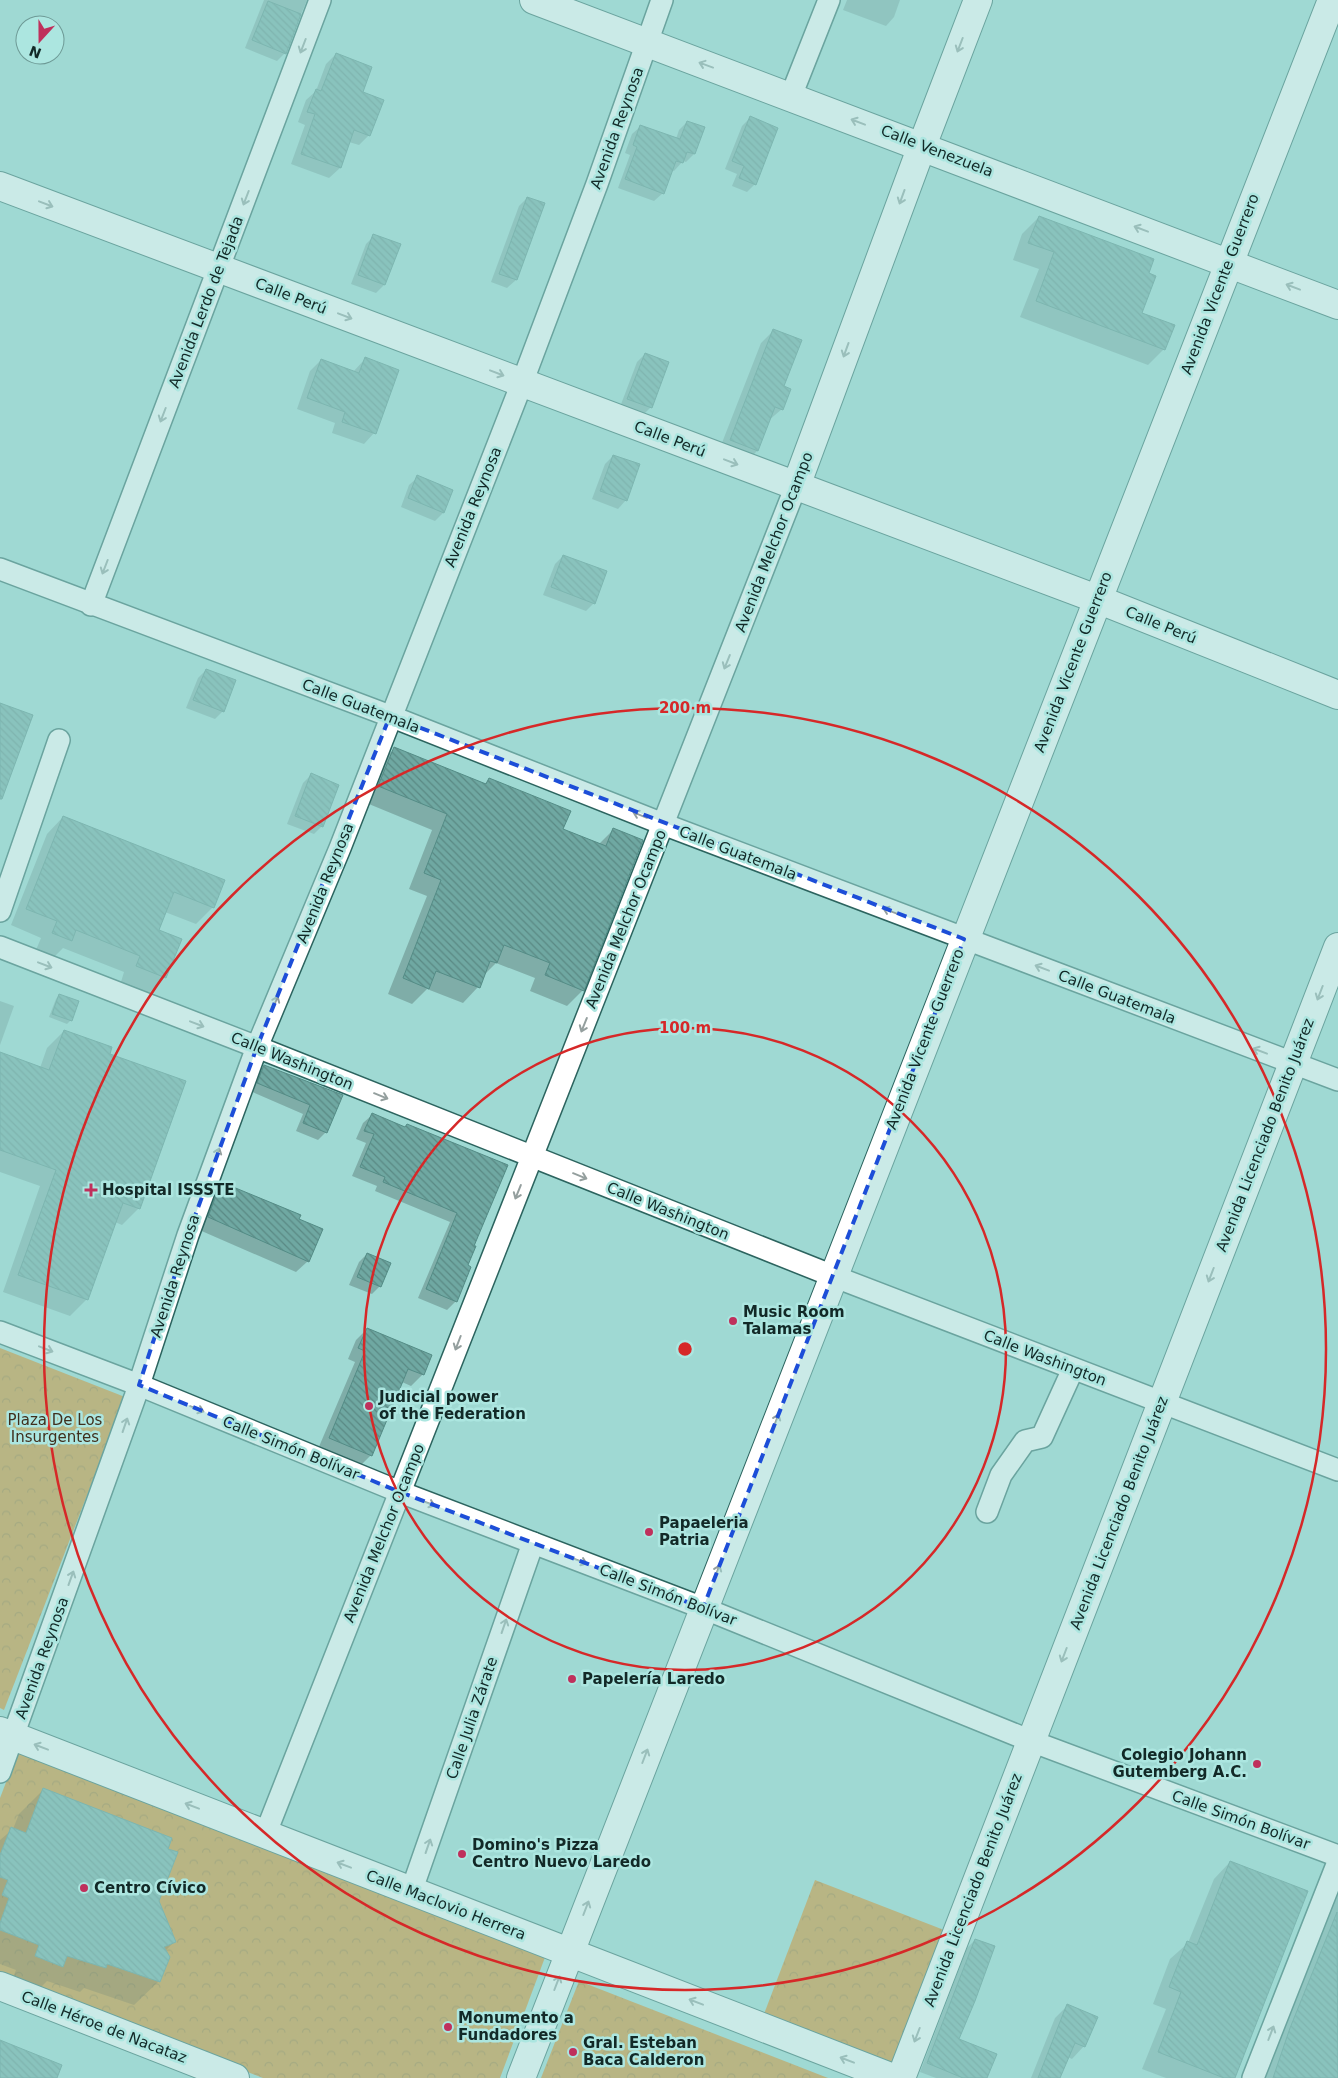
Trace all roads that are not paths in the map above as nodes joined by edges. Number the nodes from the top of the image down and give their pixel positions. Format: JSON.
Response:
{"nodes":[{"id":1,"x":320,"y":0,"type":"edge"},
{"id":2,"x":534,"y":0,"type":"edge"},
{"id":3,"x":662,"y":0,"type":"edge"},
{"id":4,"x":829,"y":0,"type":"edge"},
{"id":5,"x":978,"y":0,"type":"edge"},
{"id":6,"x":1332,"y":0,"type":"edge"},
{"id":7,"x":648,"y":44,"type":"junction"},
{"id":8,"x":791,"y":96,"type":"junction"},
{"id":9,"x":922,"y":146,"type":"junction"},
{"id":10,"x":0,"y":186,"type":"edge"},
{"id":11,"x":1228,"y":262,"type":"junction"},
{"id":12,"x":218,"y":269,"type":"junction"},
{"id":13,"x":1338,"y":305,"type":"edge"},
{"id":14,"x":522,"y":383,"type":"junction"},
{"id":15,"x":796,"y":486,"type":"junction"},
{"id":16,"x":0,"y":569,"type":"edge"},
{"id":17,"x":1097,"y":599,"type":"junction"},
{"id":18,"x":91,"y":604,"type":"junction"},
{"id":19,"x":1338,"y":695,"type":"edge"},
{"id":20,"x":390,"y":716,"type":"junction"},
{"id":21,"x":59,"y":740,"type":"dead end"},
{"id":22,"x":663,"y":824,"type":"junction"},
{"id":23,"x":0,"y":911,"type":"edge"},
{"id":24,"x":964,"y":939,"type":"junction"},
{"id":25,"x":0,"y":947,"type":"edge"},
{"id":26,"x":1338,"y":947,"type":"edge"},
{"id":27,"x":257,"y":1047,"type":"junction"},
{"id":28,"x":1293,"y":1063,"type":"junction"},
{"id":29,"x":1338,"y":1080,"type":"edge"},
{"id":30,"x":532,"y":1157,"type":"junction"},
{"id":31,"x":833,"y":1276,"type":"junction"},
{"id":32,"x":0,"y":1332,"type":"edge"},
{"id":33,"x":1073,"y":1369,"type":"junction"},
{"id":34,"x":139,"y":1385,"type":"junction"},
{"id":35,"x":1162,"y":1403,"type":"junction"},
{"id":36,"x":1338,"y":1470,"type":"edge"},
{"id":37,"x":400,"y":1492,"type":"junction"},
{"id":38,"x":987,"y":1512,"type":"dead end"},
{"id":39,"x":533,"y":1543,"type":"junction"},
{"id":40,"x":703,"y":1608,"type":"junction"},
{"id":41,"x":6,"y":1734,"type":"edge"},
{"id":42,"x":1031,"y":1741,"type":"junction"},
{"id":43,"x":0,"y":1772,"type":"edge"},
{"id":44,"x":265,"y":1835,"type":"junction"},
{"id":45,"x":1338,"y":1856,"type":"edge"},
{"id":46,"x":1338,"y":1862,"type":"edge"},
{"id":47,"x":412,"y":1892,"type":"junction"},
{"id":48,"x":568,"y":1953,"type":"junction"},
{"id":49,"x":0,"y":1986,"type":"edge"},
{"id":50,"x":235,"y":2078,"type":"edge"},
{"id":51,"x":521,"y":2078,"type":"edge"},
{"id":52,"x":893,"y":2078,"type":"edge"},
{"id":53,"x":901,"y":2078,"type":"edge"},
{"id":54,"x":1253,"y":2078,"type":"edge"}],
"edges":[{"from":1,"to":12,"type":"street","name":"Avenida Lerdo de Tejada","one_way":true},
{"from":2,"to":7,"type":"main road","name":"Calle Venezuela"},
{"from":3,"to":7,"type":"street","name":"Avenida Reynosa"},
{"from":4,"to":8,"type":"street"},
{"from":5,"to":9,"type":"main road","name":"Avenida Melchor Ocampo","one_way":true},
{"from":6,"to":11,"type":"main road","name":"Avenida Vicente Guerrero"},
{"from":8,"to":7,"type":"main road","name":"Calle Venezuela","one_way":true},
{"from":7,"to":14,"type":"street","name":"Avenida Reynosa"},
{"from":9,"to":8,"type":"main road","name":"Calle Venezuela","one_way":true},
{"from":11,"to":9,"type":"main road","name":"Calle Venezuela","one_way":true},
{"from":9,"to":15,"type":"main road","name":"Avenida Melchor Ocampo","one_way":true},
{"from":10,"to":12,"type":"main road","name":"Calle Perú","one_way":true},
{"from":13,"to":11,"type":"main road","name":"Calle Venezuela","one_way":true},
{"from":11,"to":17,"type":"main road","name":"Avenida Vicente Guerrero"},
{"from":12,"to":14,"type":"main road","name":"Calle Perú","one_way":true},
{"from":12,"to":18,"type":"street","name":"Avenida Lerdo de Tejada","one_way":true},
{"from":14,"to":15,"type":"main road","name":"Calle Perú","one_way":true},
{"from":14,"to":20,"type":"street","name":"Avenida Reynosa"},
{"from":15,"to":17,"type":"main road","name":"Calle Perú"},
{"from":15,"to":22,"type":"street","name":"Avenida Melchor Ocampo","one_way":true},
{"from":16,"to":18,"type":"street","name":"Calle Guatemala"},
{"from":17,"to":19,"type":"main road","name":"Calle Perú"},
{"from":17,"to":24,"type":"main road","name":"Avenida Vicente Guerrero"},
{"from":18,"to":20,"type":"street","name":"Calle Guatemala"},
{"from":22,"to":20,"type":"street","name":"Calle Guatemala","one_way":true},
{"from":27,"to":20,"type":"street","name":"Avenida Reynosa","one_way":true},
{"from":21,"to":23,"type":"street"},
{"from":24,"to":22,"type":"street","name":"Calle Guatemala","one_way":true},
{"from":22,"to":30,"type":"street","name":"Avenida Melchor Ocampo","one_way":true},
{"from":28,"to":24,"type":"street","name":"Calle Guatemala","one_way":true},
{"from":24,"to":31,"type":"main road","name":"Avenida Vicente Guerrero"},
{"from":25,"to":27,"type":"street","name":"Calle Washington","one_way":true},
{"from":26,"to":28,"type":"main road","name":"Avenida Licenciado Benito Juárez","one_way":true},
{"from":27,"to":30,"type":"street","name":"Calle Washington","one_way":true},
{"from":34,"to":27,"type":"street","name":"Avenida Reynosa","one_way":true},
{"from":28,"to":29,"type":"street","name":"Calle Guatemala"},
{"from":28,"to":35,"type":"main road","name":"Avenida Licenciado Benito Juárez","one_way":true},
{"from":30,"to":31,"type":"street","name":"Calle Washington","one_way":true},
{"from":30,"to":37,"type":"street","name":"Avenida Melchor Ocampo","one_way":true},
{"from":31,"to":33,"type":"street","name":"Calle Washington"},
{"from":40,"to":31,"type":"main road","name":"Avenida Vicente Guerrero","one_way":true},
{"from":32,"to":34,"type":"street","name":"Calle Simón Bolívar","one_way":true},
{"from":33,"to":35,"type":"street","name":"Calle Washington"},
{"from":33,"to":38,"type":"street"},
{"from":34,"to":37,"type":"street","name":"Calle Simón Bolívar","one_way":true},
{"from":41,"to":34,"type":"street","name":"Avenida Reynosa","one_way":true},
{"from":35,"to":36,"type":"street","name":"Calle Washington"},
{"from":35,"to":42,"type":"main road","name":"Avenida Licenciado Benito Juárez","one_way":true},
{"from":37,"to":39,"type":"street","name":"Calle Simón Bolívar","one_way":true},
{"from":37,"to":44,"type":"street","name":"Avenida Melchor Ocampo"},
{"from":39,"to":40,"type":"street","name":"Calle Simón Bolívar","one_way":true},
{"from":47,"to":39,"type":"street","name":"Calle Julia Zárate","one_way":true},
{"from":40,"to":42,"type":"street","name":"Calle Simón Bolívar"},
{"from":48,"to":40,"type":"main road","name":"Avenida Vicente Guerrero","one_way":true},
{"from":41,"to":43,"type":"street","name":"Avenida Reynosa"},
{"from":44,"to":41,"type":"main road","name":"Calle Maclovio Herrera","one_way":true},
{"from":42,"to":45,"type":"street","name":"Calle Simón Bolívar"},
{"from":42,"to":53,"type":"main road","name":"Avenida Licenciado Benito Juárez","one_way":true},
{"from":47,"to":44,"type":"main road","name":"Calle Maclovio Herrera","one_way":true},
{"from":54,"to":46,"type":"street","one_way":true},
{"from":47,"to":48,"type":"main road","name":"Calle Maclovio Herrera"},
{"from":51,"to":48,"type":"main road","name":"Avenida Vicente Guerrero","one_way":true},
{"from":52,"to":48,"type":"main road","name":"Calle Maclovio Herrera","one_way":true},
{"from":49,"to":50,"type":"main road","name":"Calle Héroe de Nacataz"}]}
